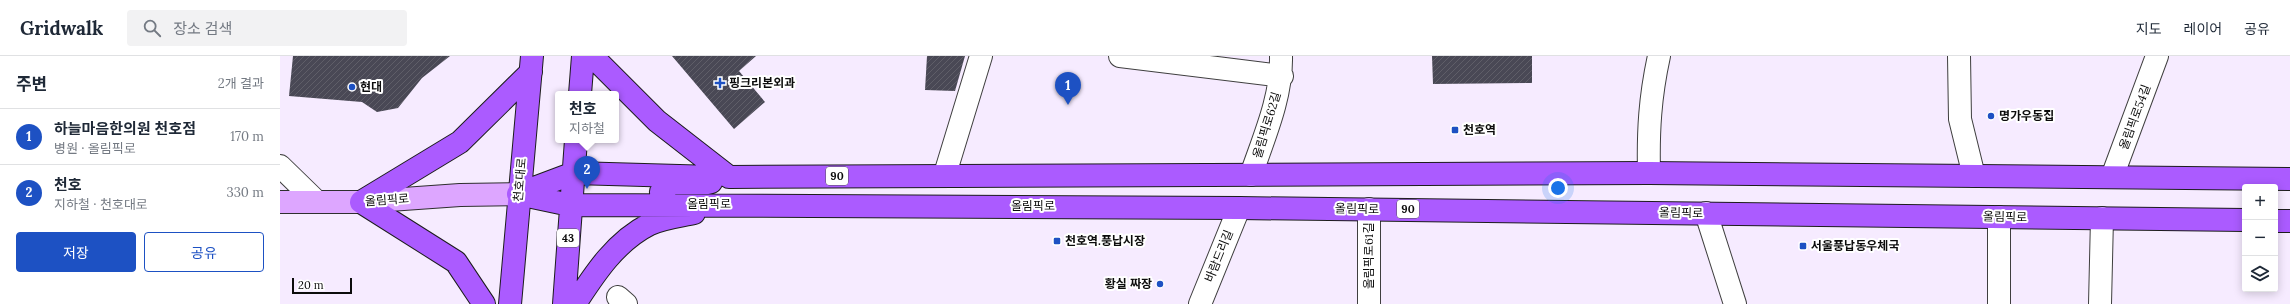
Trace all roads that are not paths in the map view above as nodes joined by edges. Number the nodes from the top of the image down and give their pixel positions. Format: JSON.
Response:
{"nodes":[{"id":1,"x":583,"y":56,"type":"edge"},
{"id":2,"x":592,"y":56,"type":"edge"},
{"id":3,"x":981,"y":56,"type":"edge"},
{"id":4,"x":1120,"y":56,"type":"edge"},
{"id":5,"x":1659,"y":56,"type":"edge"},
{"id":6,"x":1959,"y":56,"type":"edge"},
{"id":7,"x":2158,"y":56,"type":"edge"},
{"id":8,"x":532,"y":64,"type":"edge"},
{"id":9,"x":1282,"y":66,"type":"edge"},
{"id":10,"x":580,"y":91,"type":"edge"},
{"id":11,"x":576,"y":143,"type":"edge"},
{"id":12,"x":280,"y":166,"type":"edge"},
{"id":13,"x":574,"y":173,"type":"junction"},
{"id":14,"x":1649,"y":173,"type":"junction"},
{"id":15,"x":945,"y":174,"type":"junction"},
{"id":16,"x":1251,"y":175,"type":"junction"},
{"id":17,"x":1974,"y":176,"type":"junction"},
{"id":18,"x":721,"y":177,"type":"junction"},
{"id":19,"x":2112,"y":177,"type":"junction"},
{"id":20,"x":2290,"y":179,"type":"edge"},
{"id":21,"x":518,"y":194,"type":"junction"},
{"id":22,"x":280,"y":202,"type":"edge"},
{"id":23,"x":317,"y":202,"type":"junction"},
{"id":24,"x":361,"y":202,"type":"junction"},
{"id":25,"x":727,"y":204,"type":"junction"},
{"id":26,"x":570,"y":205,"type":"junction"},
{"id":27,"x":670,"y":205,"type":"junction"},
{"id":28,"x":1239,"y":208,"type":"junction"},
{"id":29,"x":1369,"y":209,"type":"junction"},
{"id":30,"x":1706,"y":213,"type":"junction"},
{"id":31,"x":1999,"y":217,"type":"junction"},
{"id":32,"x":2102,"y":218,"type":"junction"},
{"id":33,"x":2242,"y":220,"type":"edge"},
{"id":34,"x":2278,"y":221,"type":"edge"},
{"id":35,"x":2290,"y":221,"type":"edge"},
{"id":36,"x":484,"y":304,"type":"edge"},
{"id":37,"x":510,"y":304,"type":"edge"},
{"id":38,"x":564,"y":304,"type":"edge"},
{"id":39,"x":575,"y":304,"type":"edge"},
{"id":40,"x":1200,"y":304,"type":"edge"},
{"id":41,"x":1369,"y":304,"type":"edge"},
{"id":42,"x":1735,"y":304,"type":"edge"},
{"id":43,"x":1999,"y":304,"type":"edge"},
{"id":44,"x":2100,"y":304,"type":"edge"}],
"edges":[{"from":1,"to":10,"type":"main road"},
{"from":2,"to":18,"type":"main road"},
{"from":3,"to":15,"type":"street"},
{"from":4,"to":9,"type":"street","name":"올림픽로62길"},
{"from":5,"to":14,"type":"street"},
{"from":6,"to":17,"type":"street"},
{"from":7,"to":19,"type":"street","name":"올림픽로54길"},
{"from":8,"to":21,"type":"main road","name":"천호대로"},
{"from":8,"to":24,"type":"main road"},
{"from":9,"to":16,"type":"street","name":"올림픽로62길"},
{"from":11,"to":13,"type":"main road","number":"43"},
{"from":12,"to":23,"type":"street"},
{"from":13,"to":18,"type":"main road","name":"올림픽로","number":"90"},
{"from":13,"to":21,"type":"main road","name":"올림픽로","number":"90"},
{"from":13,"to":26,"type":"main road","number":"43"},
{"from":14,"to":16,"type":"main road","name":"올림픽로","number":"90"},
{"from":14,"to":17,"type":"main road","name":"올림픽로","number":"90"},
{"from":15,"to":16,"type":"main road","name":"올림픽로","number":"90"},
{"from":15,"to":18,"type":"main road","name":"올림픽로","number":"90"},
{"from":17,"to":19,"type":"main road","name":"올림픽로","number":"90"},
{"from":18,"to":27,"type":"main road"},
{"from":19,"to":20,"type":"main road","name":"올림픽로","number":"90"},
{"from":21,"to":24,"type":"main road","name":"올림픽로","number":"90"},
{"from":21,"to":26,"type":"main road","name":"올림픽로","number":"90"},
{"from":21,"to":37,"type":"main road","name":"천호대로"},
{"from":22,"to":23,"type":"main road","name":"올림픽로","number":"90"},
{"from":23,"to":24,"type":"main road","name":"올림픽로","number":"90"},
{"from":24,"to":36,"type":"main road"},
{"from":25,"to":27,"type":"main road","name":"올림픽로","number":"90"},
{"from":25,"to":28,"type":"main road","name":"올림픽로","number":"90"},
{"from":25,"to":39,"type":"main road"},
{"from":26,"to":27,"type":"main road","name":"올림픽로","number":"90"},
{"from":26,"to":38,"type":"main road","number":"43"},
{"from":28,"to":29,"type":"main road","name":"올림픽로","number":"90"},
{"from":28,"to":40,"type":"street","name":"바람드리길"},
{"from":29,"to":30,"type":"main road","name":"올림픽로","number":"90"},
{"from":29,"to":41,"type":"street","name":"올림픽로61길"},
{"from":30,"to":31,"type":"main road","name":"올림픽로","number":"90"},
{"from":30,"to":42,"type":"street"},
{"from":31,"to":32,"type":"main road","name":"올림픽로","number":"90"},
{"from":31,"to":43,"type":"street"},
{"from":32,"to":33,"type":"main road","name":"올림픽로","number":"90"},
{"from":32,"to":44,"type":"street"},
{"from":34,"to":35,"type":"main road"}]}
